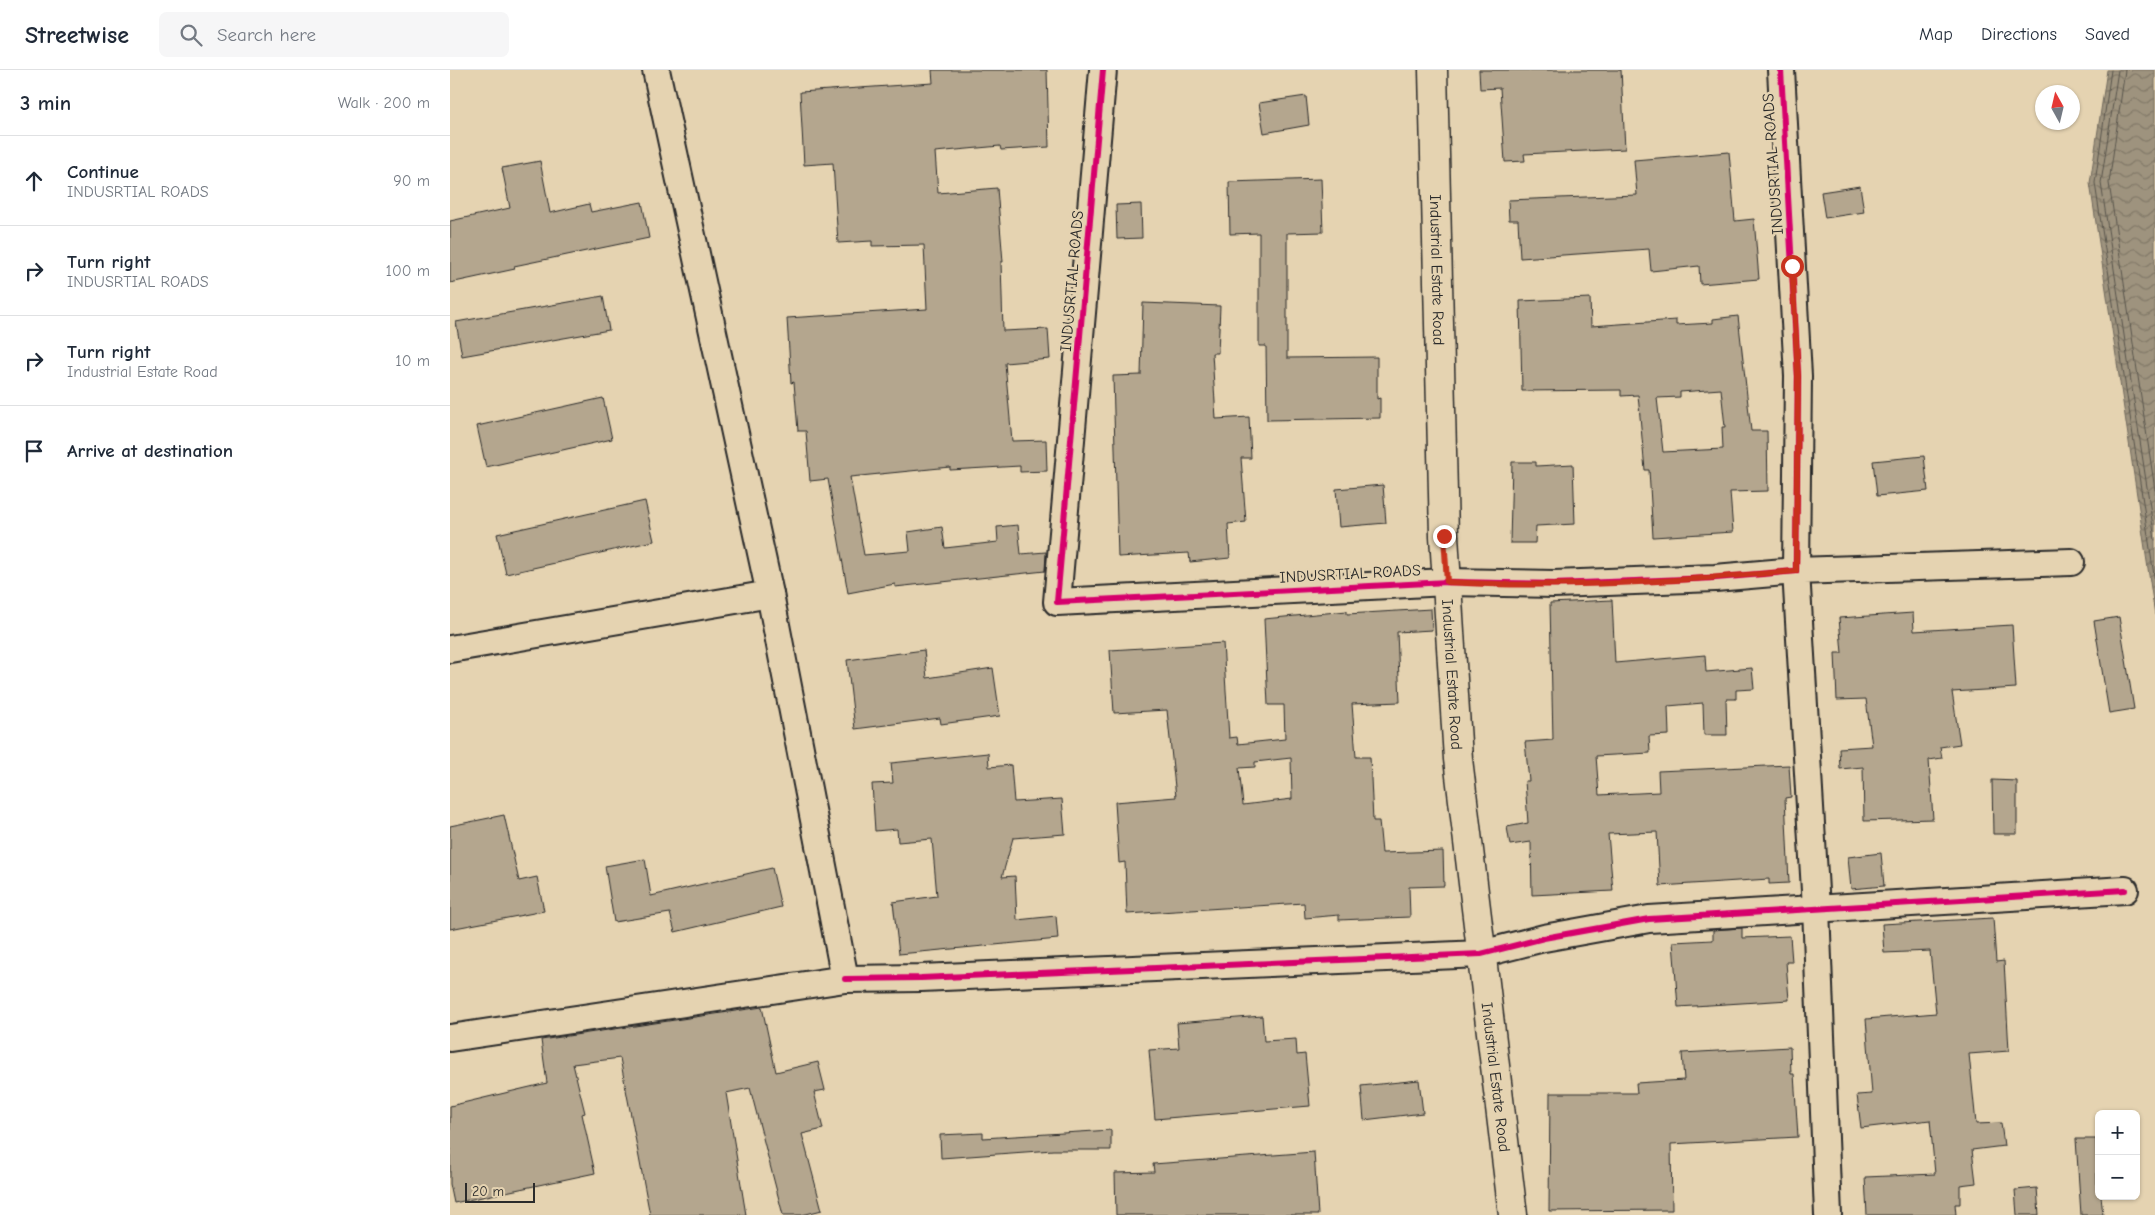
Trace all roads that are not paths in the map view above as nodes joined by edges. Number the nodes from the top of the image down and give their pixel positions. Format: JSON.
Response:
{"nodes":[{"id":1,"x":656,"y":70,"type":"edge"},
{"id":2,"x":1103,"y":70,"type":"edge"},
{"id":3,"x":1433,"y":70,"type":"edge"},
{"id":4,"x":1781,"y":70,"type":"edge"},
{"id":5,"x":2071,"y":562,"type":"dead end"},
{"id":6,"x":1796,"y":571,"type":"junction"},
{"id":7,"x":1447,"y":582,"type":"junction"},
{"id":8,"x":770,"y":594,"type":"junction"},
{"id":9,"x":450,"y":649,"type":"edge"},
{"id":10,"x":2125,"y":890,"type":"dead end"},
{"id":11,"x":1816,"y":908,"type":"junction"},
{"id":12,"x":1481,"y":954,"type":"junction"},
{"id":13,"x":845,"y":979,"type":"junction"},
{"id":14,"x":450,"y":1038,"type":"edge"},
{"id":15,"x":1513,"y":1215,"type":"edge"},
{"id":16,"x":1828,"y":1215,"type":"edge"}],
"edges":[{"from":1,"to":8,"type":"street"},
{"from":2,"to":7,"type":"street","name":"INDUSRTIAL ROADS"},
{"from":3,"to":7,"type":"main road","name":"Industrial Estate Road"},
{"from":4,"to":6,"type":"street","name":"INDUSRTIAL ROADS"},
{"from":5,"to":6,"type":"street"},
{"from":6,"to":7,"type":"street","name":"INDUSRTIAL ROADS"},
{"from":6,"to":11,"type":"street"},
{"from":7,"to":12,"type":"main road","name":"Industrial Estate Road"},
{"from":8,"to":9,"type":"street"},
{"from":8,"to":13,"type":"street"},
{"from":10,"to":11,"type":"street"},
{"from":11,"to":12,"type":"street"},
{"from":11,"to":16,"type":"street"},
{"from":12,"to":13,"type":"street"},
{"from":12,"to":15,"type":"main road","name":"Industrial Estate Road"},
{"from":13,"to":14,"type":"street"}]}
